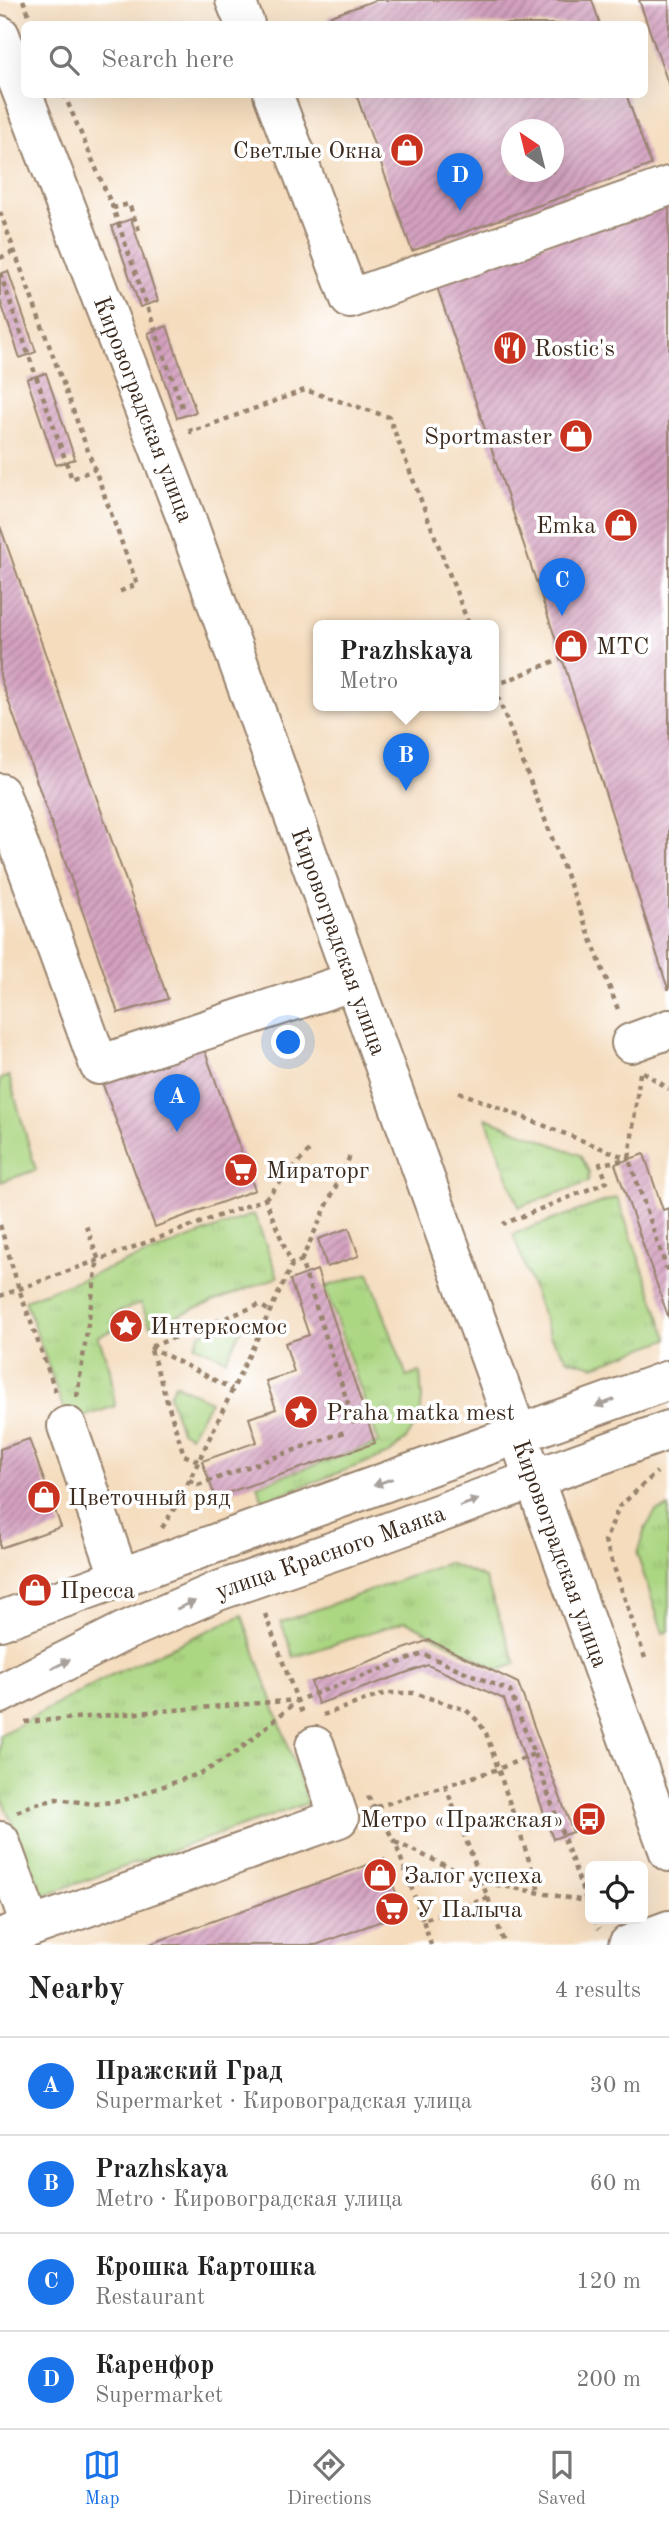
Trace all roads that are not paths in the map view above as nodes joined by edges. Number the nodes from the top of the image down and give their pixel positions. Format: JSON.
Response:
{"nodes":[{"id":1,"x":235,"y":0,"type":"edge"},
{"id":2,"x":244,"y":21,"type":"edge"},
{"id":3,"x":0,"y":35,"type":"edge"},
{"id":4,"x":21,"y":90,"type":"edge"},
{"id":5,"x":24,"y":98,"type":"edge"},
{"id":6,"x":275,"y":98,"type":"edge"},
{"id":7,"x":669,"y":186,"type":"edge"},
{"id":8,"x":0,"y":793,"type":"edge"},
{"id":9,"x":354,"y":981,"type":"junction"},
{"id":10,"x":669,"y":1380,"type":"edge"},
{"id":11,"x":69,"y":1430,"type":"road end"},
{"id":12,"x":669,"y":1430,"type":"edge"},
{"id":13,"x":516,"y":1435,"type":"junction"},
{"id":14,"x":533,"y":1480,"type":"junction"},
{"id":15,"x":120,"y":1578,"type":"junction"},
{"id":16,"x":0,"y":1621,"type":"edge"},
{"id":17,"x":9,"y":1709,"type":"edge"},
{"id":18,"x":315,"y":1746,"type":"dead end"},
{"id":19,"x":7,"y":1827,"type":"edge"},
{"id":20,"x":669,"y":1852,"type":"edge"},
{"id":21,"x":669,"y":1930,"type":"edge"},
{"id":22,"x":15,"y":1932,"type":"edge"},
{"id":23,"x":628,"y":1945,"type":"edge"}],
"edges":[{"from":1,"to":2,"type":"street"},
{"from":3,"to":4,"type":"street","name":"Кировоградская улица"},
{"from":5,"to":9,"type":"street","name":"Кировоградская улица"},
{"from":6,"to":7,"type":"street"},
{"from":8,"to":9,"type":"street"},
{"from":9,"to":13,"type":"street","name":"Кировоградская улица"},
{"from":10,"to":13,"type":"street","name":"улица Красного Маяка","one_way":true},
{"from":11,"to":15,"type":"street"},
{"from":12,"to":14,"type":"street","name":"улица Красного Маяка"},
{"from":13,"to":14,"type":"street","name":"Кировоградская улица"},
{"from":13,"to":15,"type":"street","name":"улица Красного Маяка","one_way":true},
{"from":17,"to":14,"type":"street","name":"улица Красного Маяка","one_way":true},
{"from":14,"to":20,"type":"street","name":"Кировоградская улица"},
{"from":15,"to":16,"type":"street","name":"улица Красного Маяка"},
{"from":18,"to":22,"type":"street"},
{"from":19,"to":22,"type":"street"},
{"from":21,"to":23,"type":"street"}]}
